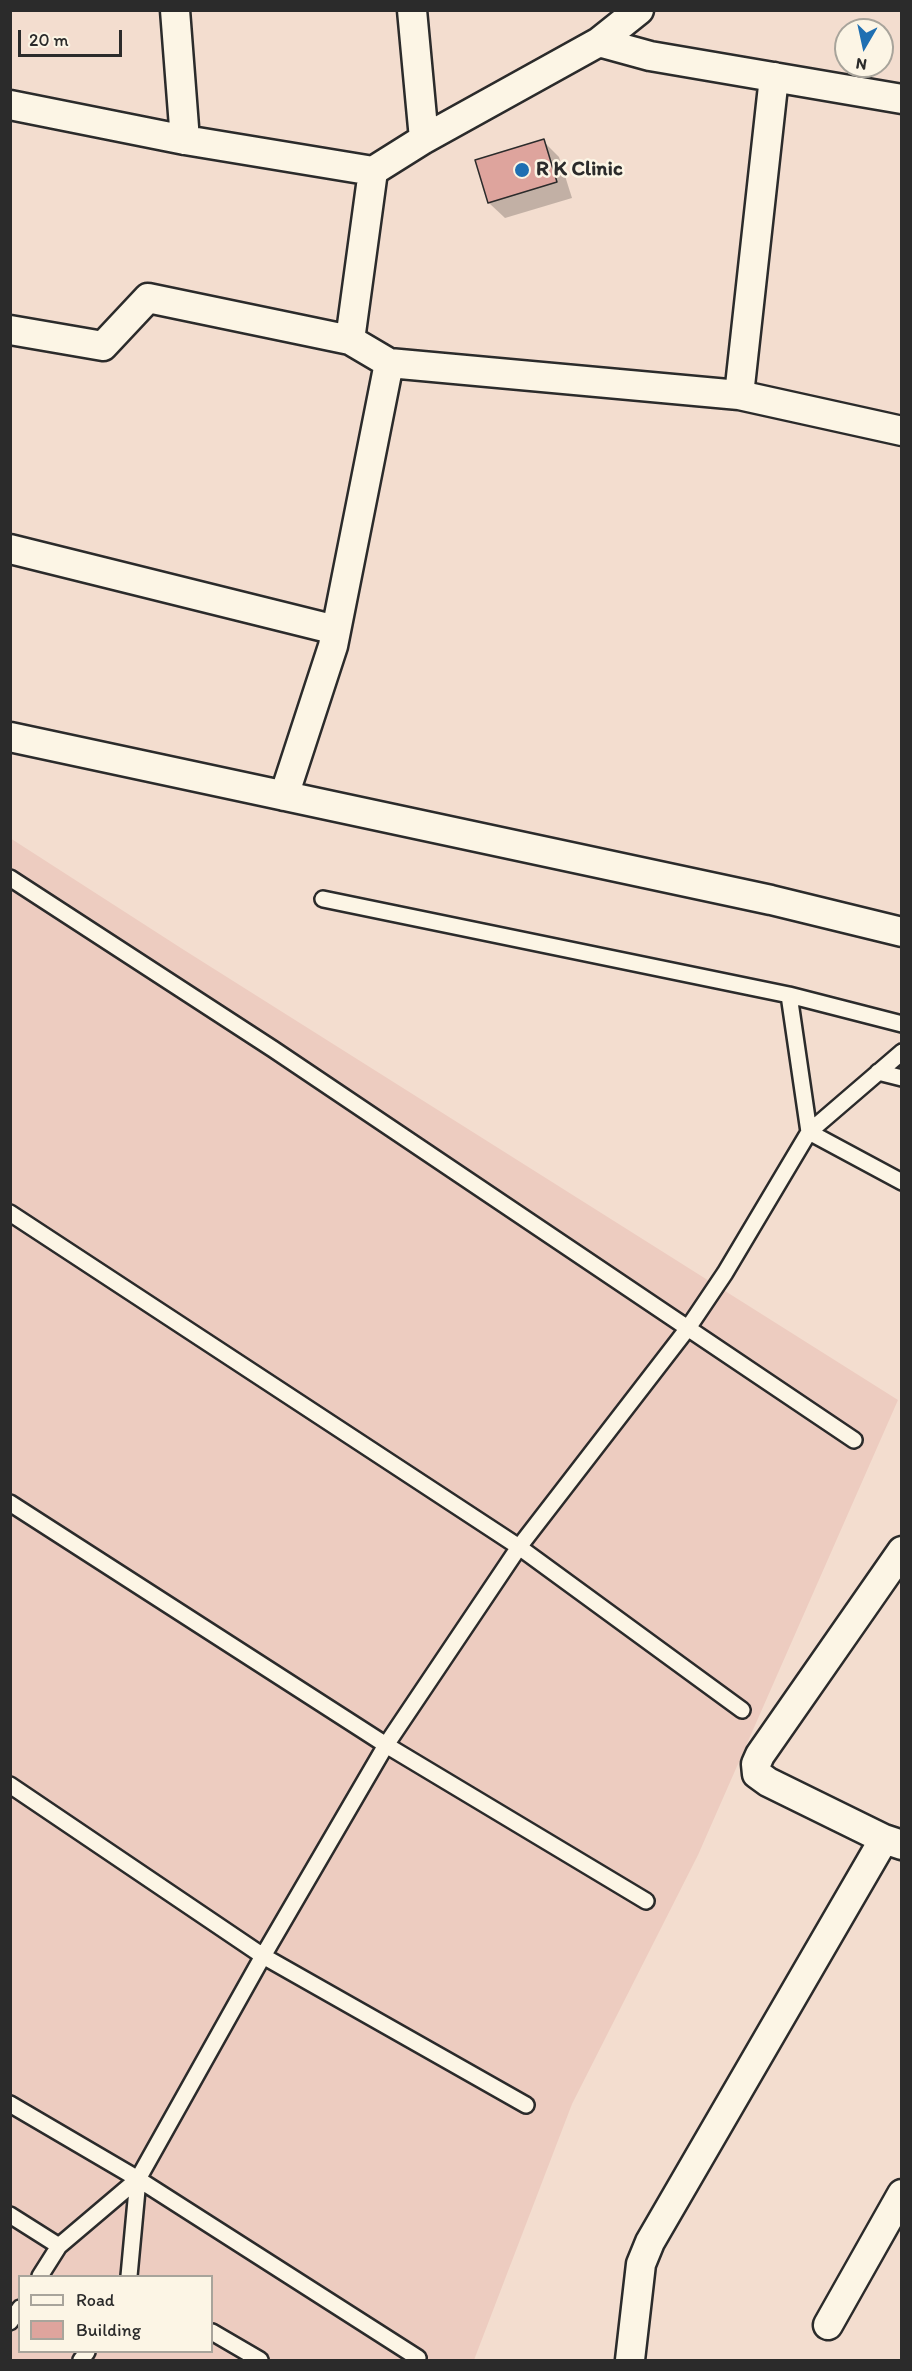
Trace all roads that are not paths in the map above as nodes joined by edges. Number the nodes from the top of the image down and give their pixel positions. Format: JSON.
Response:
{"nodes":[{"id":1,"x":175,"y":10,"type":"edge"},
{"id":2,"x":412,"y":10,"type":"edge"},
{"id":3,"x":629,"y":14,"type":"edge"},
{"id":4,"x":599,"y":42,"type":"junction"},
{"id":5,"x":774,"y":77,"type":"junction"},
{"id":6,"x":902,"y":99,"type":"edge"},
{"id":7,"x":10,"y":105,"type":"edge"},
{"id":8,"x":424,"y":139,"type":"junction"},
{"id":9,"x":185,"y":140,"type":"junction"},
{"id":10,"x":373,"y":171,"type":"junction"},
{"id":11,"x":10,"y":330,"type":"edge"},
{"id":12,"x":350,"y":340,"type":"junction"},
{"id":13,"x":389,"y":363,"type":"junction"},
{"id":14,"x":739,"y":395,"type":"junction"},
{"id":15,"x":902,"y":431,"type":"edge"},
{"id":16,"x":10,"y":549,"type":"edge"},
{"id":17,"x":336,"y":630,"type":"junction"},
{"id":18,"x":10,"y":737,"type":"edge"},
{"id":19,"x":284,"y":796,"type":"junction"},
{"id":20,"x":10,"y":878,"type":"edge"},
{"id":21,"x":323,"y":899,"type":"dead end"},
{"id":22,"x":902,"y":932,"type":"edge"},
{"id":23,"x":789,"y":995,"type":"junction"},
{"id":24,"x":902,"y":1024,"type":"edge"},
{"id":25,"x":902,"y":1052,"type":"edge"},
{"id":26,"x":878,"y":1072,"type":"junction"},
{"id":27,"x":902,"y":1078,"type":"edge"},
{"id":28,"x":810,"y":1132,"type":"junction"},
{"id":29,"x":902,"y":1182,"type":"edge"},
{"id":30,"x":10,"y":1213,"type":"edge"},
{"id":31,"x":688,"y":1328,"type":"junction"},
{"id":32,"x":854,"y":1440,"type":"dead end"},
{"id":33,"x":10,"y":1503,"type":"edge"},
{"id":34,"x":519,"y":1546,"type":"junction"},
{"id":35,"x":902,"y":1551,"type":"edge"},
{"id":36,"x":742,"y":1710,"type":"dead end"},
{"id":37,"x":386,"y":1745,"type":"junction"},
{"id":38,"x":10,"y":1785,"type":"edge"},
{"id":39,"x":893,"y":1842,"type":"edge"},
{"id":40,"x":646,"y":1901,"type":"dead end"},
{"id":41,"x":263,"y":1956,"type":"junction"},
{"id":42,"x":10,"y":2104,"type":"edge"},
{"id":43,"x":526,"y":2105,"type":"dead end"},
{"id":44,"x":138,"y":2179,"type":"junction"},
{"id":45,"x":902,"y":2194,"type":"edge"},
{"id":46,"x":10,"y":2215,"type":"edge"},
{"id":47,"x":59,"y":2246,"type":"junction"},
{"id":48,"x":41,"y":2275,"type":"edge"},
{"id":49,"x":129,"y":2275,"type":"edge"},
{"id":50,"x":828,"y":2325,"type":"dead end"},
{"id":51,"x":213,"y":2333,"type":"edge"},
{"id":52,"x":418,"y":2358,"type":"dead end"},
{"id":53,"x":260,"y":2361,"type":"edge"},
{"id":54,"x":630,"y":2361,"type":"edge"}],
"edges":[{"from":1,"to":9,"type":"street"},
{"from":2,"to":8,"type":"street"},
{"from":3,"to":4,"type":"street"},
{"from":4,"to":5,"type":"street"},
{"from":4,"to":8,"type":"street"},
{"from":5,"to":6,"type":"street"},
{"from":5,"to":14,"type":"street"},
{"from":7,"to":9,"type":"street"},
{"from":8,"to":10,"type":"street"},
{"from":9,"to":10,"type":"street"},
{"from":10,"to":12,"type":"street"},
{"from":11,"to":12,"type":"street"},
{"from":12,"to":13,"type":"street"},
{"from":13,"to":14,"type":"street"},
{"from":13,"to":17,"type":"street"},
{"from":14,"to":15,"type":"street"},
{"from":16,"to":17,"type":"street"},
{"from":17,"to":19,"type":"street"},
{"from":18,"to":19,"type":"street"},
{"from":19,"to":22,"type":"street"},
{"from":20,"to":31,"type":"lane"},
{"from":21,"to":23,"type":"lane"},
{"from":23,"to":24,"type":"lane"},
{"from":23,"to":28,"type":"lane"},
{"from":25,"to":26,"type":"lane"},
{"from":26,"to":27,"type":"lane"},
{"from":26,"to":28,"type":"lane"},
{"from":28,"to":29,"type":"lane"},
{"from":28,"to":31,"type":"lane"},
{"from":30,"to":34,"type":"lane"},
{"from":31,"to":32,"type":"lane"},
{"from":31,"to":34,"type":"lane"},
{"from":33,"to":37,"type":"lane"},
{"from":34,"to":36,"type":"lane"},
{"from":34,"to":37,"type":"lane"},
{"from":35,"to":39,"type":"street"},
{"from":37,"to":40,"type":"lane"},
{"from":37,"to":41,"type":"lane"},
{"from":38,"to":41,"type":"lane"},
{"from":39,"to":54,"type":"street"},
{"from":41,"to":43,"type":"lane"},
{"from":41,"to":44,"type":"lane"},
{"from":42,"to":44,"type":"lane"},
{"from":44,"to":47,"type":"lane"},
{"from":44,"to":49,"type":"lane"},
{"from":44,"to":52,"type":"lane"},
{"from":45,"to":50,"type":"street"},
{"from":46,"to":47,"type":"lane"},
{"from":47,"to":48,"type":"lane"},
{"from":51,"to":53,"type":"lane"}]}
